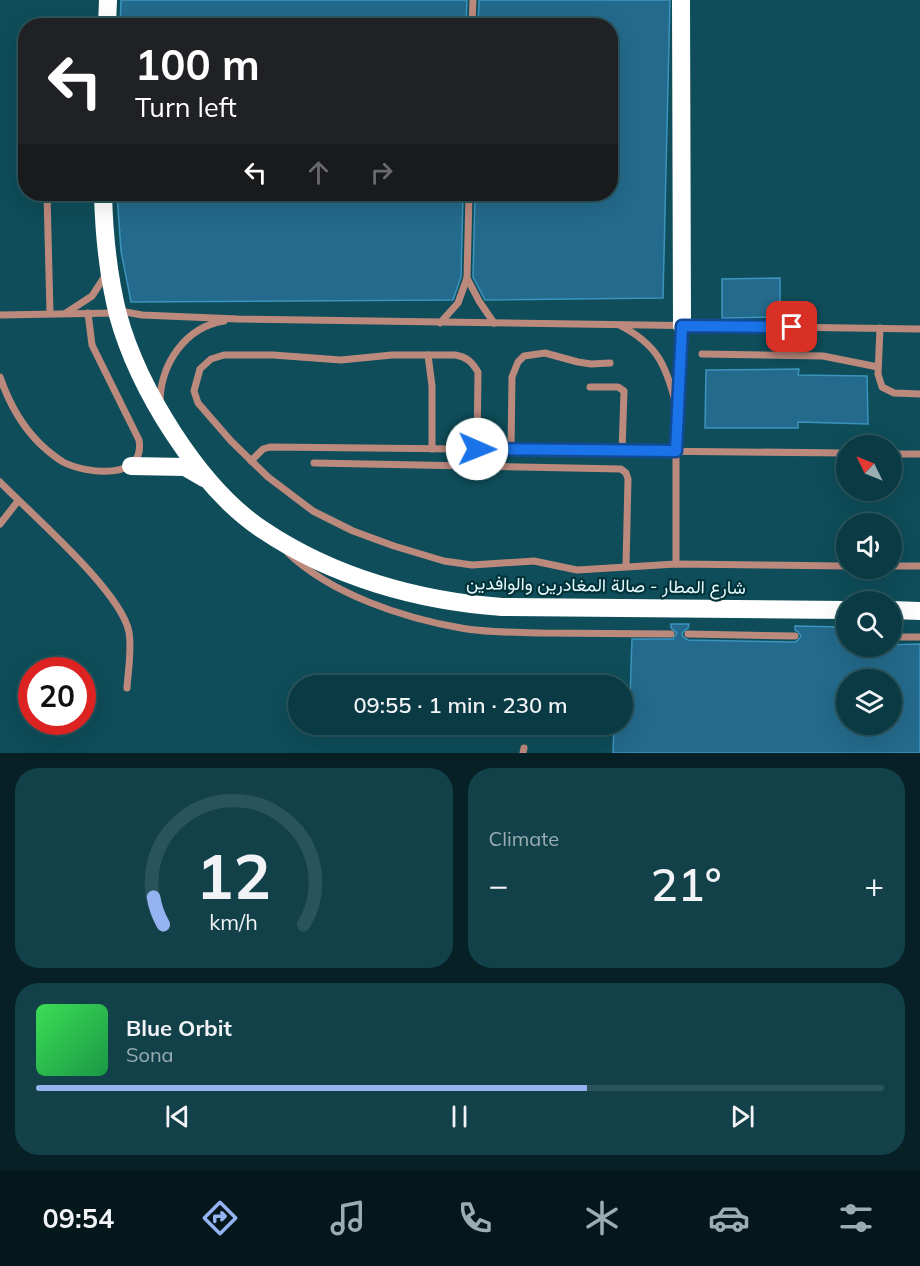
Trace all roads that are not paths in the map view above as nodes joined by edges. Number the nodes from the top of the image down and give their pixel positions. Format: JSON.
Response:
{"nodes":[{"id":1,"x":108,"y":0,"type":"edge"},
{"id":2,"x":473,"y":0,"type":"edge"},
{"id":3,"x":681,"y":0,"type":"edge"},
{"id":4,"x":107,"y":18,"type":"edge"},
{"id":5,"x":472,"y":18,"type":"edge"},
{"id":6,"x":47,"y":201,"type":"edge"},
{"id":7,"x":103,"y":201,"type":"edge"},
{"id":8,"x":469,"y":201,"type":"edge"},
{"id":9,"x":108,"y":268,"type":"junction"},
{"id":10,"x":467,"y":278,"type":"junction"},
{"id":11,"x":118,"y":312,"type":"junction"},
{"id":12,"x":50,"y":313,"type":"junction"},
{"id":13,"x":65,"y":313,"type":"junction"},
{"id":14,"x":87,"y":313,"type":"junction"},
{"id":15,"x":0,"y":315,"type":"edge"},
{"id":16,"x":238,"y":319,"type":"junction"},
{"id":17,"x":440,"y":322,"type":"junction"},
{"id":18,"x":494,"y":323,"type":"junction"},
{"id":19,"x":619,"y":325,"type":"junction"},
{"id":20,"x":682,"y":326,"type":"junction"},
{"id":21,"x":880,"y":328,"type":"junction"},
{"id":22,"x":920,"y":329,"type":"edge"},
{"id":23,"x":702,"y":354,"type":"dead end"},
{"id":24,"x":428,"y":355,"type":"junction"},
{"id":25,"x":610,"y":363,"type":"dead end"},
{"id":26,"x":878,"y":367,"type":"junction"},
{"id":27,"x":0,"y":377,"type":"edge"},
{"id":28,"x":590,"y":387,"type":"dead end"},
{"id":29,"x":920,"y":394,"type":"edge"},
{"id":30,"x":160,"y":408,"type":"junction"},
{"id":31,"x":678,"y":413,"type":"junction"},
{"id":32,"x":432,"y":448,"type":"junction"},
{"id":33,"x":477,"y":449,"type":"junction"},
{"id":34,"x":511,"y":449,"type":"junction"},
{"id":35,"x":622,"y":451,"type":"junction"},
{"id":36,"x":676,"y":451,"type":"junction"},
{"id":37,"x":836,"y":453,"type":"edge"},
{"id":38,"x":902,"y":454,"type":"edge"},
{"id":39,"x":920,"y":454,"type":"edge"},
{"id":40,"x":251,"y":461,"type":"junction"},
{"id":41,"x":314,"y":463,"type":"dead end"},
{"id":42,"x":131,"y":466,"type":"junction"},
{"id":43,"x":0,"y":482,"type":"edge"},
{"id":44,"x":218,"y":490,"type":"junction"},
{"id":45,"x":18,"y":501,"type":"junction"},
{"id":46,"x":0,"y":524,"type":"edge"},
{"id":47,"x":261,"y":529,"type":"junction"},
{"id":48,"x":676,"y":564,"type":"junction"},
{"id":49,"x":627,"y":566,"type":"junction"},
{"id":50,"x":836,"y":566,"type":"edge"},
{"id":51,"x":902,"y":566,"type":"edge"},
{"id":52,"x":920,"y":566,"type":"edge"},
{"id":53,"x":836,"y":610,"type":"edge"},
{"id":54,"x":902,"y":610,"type":"edge"},
{"id":55,"x":920,"y":611,"type":"edge"},
{"id":56,"x":671,"y":634,"type":"dead end"},
{"id":57,"x":688,"y":634,"type":"dead end"},
{"id":58,"x":795,"y":636,"type":"dead end"},
{"id":59,"x":902,"y":637,"type":"edge"},
{"id":60,"x":920,"y":637,"type":"edge"},
{"id":61,"x":127,"y":688,"type":"dead end"}],
"edges":[{"from":1,"to":4,"type":"highway"},
{"from":2,"to":5,"type":"lane"},
{"from":3,"to":20,"type":"highway"},
{"from":6,"to":12,"type":"lane"},
{"from":7,"to":9,"type":"highway","name":"شارع المطار - صالة المغادرين والوافدين"},
{"from":8,"to":10,"type":"lane"},
{"from":9,"to":11,"type":"highway","name":"شارع المطار - صالة المغادرين والوافدين"},
{"from":9,"to":13,"type":"lane"},
{"from":10,"to":17,"type":"lane"},
{"from":10,"to":18,"type":"lane"},
{"from":11,"to":14,"type":"lane"},
{"from":11,"to":16,"type":"lane"},
{"from":11,"to":30,"type":"highway","name":"شارع المطار - صالة المغادرين والوافدين"},
{"from":12,"to":13,"type":"lane"},
{"from":12,"to":15,"type":"lane"},
{"from":13,"to":14,"type":"lane"},
{"from":14,"to":42,"type":"lane"},
{"from":16,"to":17,"type":"lane"},
{"from":16,"to":30,"type":"lane"},
{"from":17,"to":18,"type":"lane"},
{"from":18,"to":19,"type":"lane"},
{"from":19,"to":20,"type":"lane"},
{"from":19,"to":31,"type":"lane"},
{"from":20,"to":21,"type":"lane"},
{"from":20,"to":31,"type":"lane"},
{"from":21,"to":22,"type":"lane"},
{"from":21,"to":26,"type":"lane"},
{"from":23,"to":26,"type":"lane"},
{"from":24,"to":32,"type":"lane"},
{"from":24,"to":33,"type":"lane"},
{"from":24,"to":40,"type":"lane"},
{"from":25,"to":34,"type":"lane"},
{"from":26,"to":29,"type":"lane"},
{"from":27,"to":42,"type":"lane"},
{"from":28,"to":35,"type":"lane"},
{"from":30,"to":44,"type":"highway","name":"شارع المطار - صالة المغادرين والوافدين"},
{"from":31,"to":36,"type":"lane"},
{"from":32,"to":33,"type":"lane"},
{"from":32,"to":40,"type":"lane"},
{"from":33,"to":34,"type":"lane"},
{"from":34,"to":35,"type":"lane"},
{"from":35,"to":36,"type":"lane"},
{"from":36,"to":37,"type":"lane"},
{"from":36,"to":48,"type":"lane"},
{"from":38,"to":39,"type":"lane"},
{"from":40,"to":49,"type":"lane"},
{"from":41,"to":49,"type":"lane"},
{"from":42,"to":44,"type":"highway"},
{"from":43,"to":45,"type":"lane"},
{"from":44,"to":47,"type":"highway","name":"شارع المطار - صالة المغادرين والوافدين"},
{"from":45,"to":46,"type":"lane"},
{"from":45,"to":61,"type":"lane"},
{"from":47,"to":53,"type":"highway","name":"شارع المطار - صالة المغادرين والوافدين"},
{"from":47,"to":56,"type":"lane"},
{"from":48,"to":49,"type":"lane"},
{"from":48,"to":50,"type":"lane"},
{"from":51,"to":52,"type":"lane"},
{"from":54,"to":55,"type":"highway"},
{"from":57,"to":58,"type":"lane"},
{"from":59,"to":60,"type":"lane"}]}
